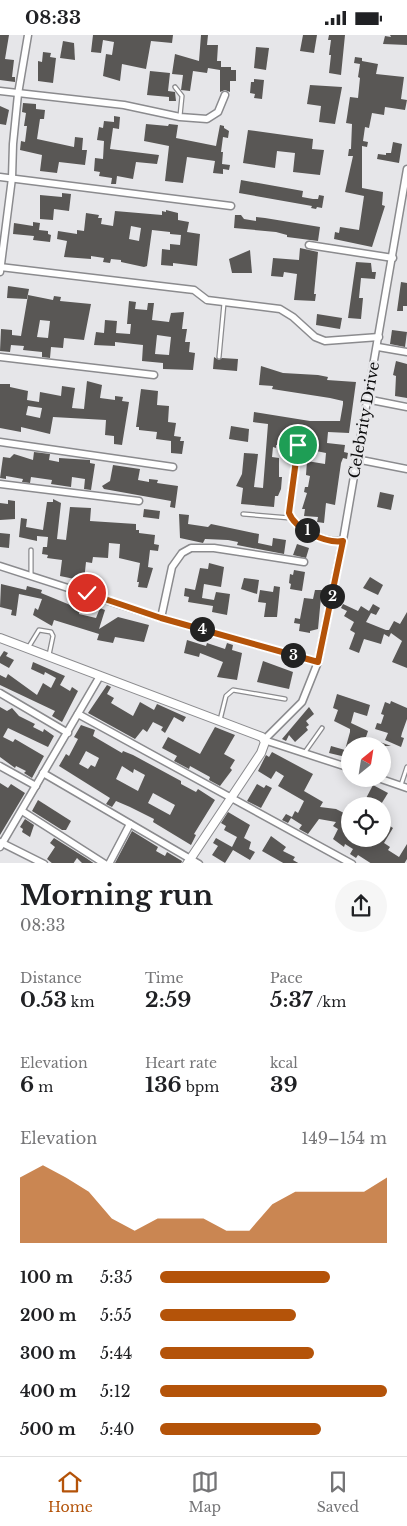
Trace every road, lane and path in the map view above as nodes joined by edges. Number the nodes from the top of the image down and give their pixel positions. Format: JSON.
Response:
{"nodes":[{"id":1,"x":28,"y":35,"type":"edge"},
{"id":2,"x":175,"y":87,"type":"dead end"},
{"id":3,"x":0,"y":91,"type":"edge"},
{"id":4,"x":18,"y":94,"type":"junction"},
{"id":5,"x":225,"y":95,"type":"dead end"},
{"id":6,"x":180,"y":117,"type":"junction"},
{"id":7,"x":407,"y":169,"type":"edge"},
{"id":8,"x":0,"y":177,"type":"edge"},
{"id":9,"x":12,"y":178,"type":"junction"},
{"id":10,"x":231,"y":206,"type":"dead end"},
{"id":11,"x":309,"y":245,"type":"dead end"},
{"id":12,"x":393,"y":258,"type":"junction"},
{"id":13,"x":0,"y":268,"type":"edge"},
{"id":14,"x":224,"y":303,"type":"junction"},
{"id":15,"x":380,"y":337,"type":"junction"},
{"id":16,"x":378,"y":347,"type":"junction"},
{"id":17,"x":407,"y":352,"type":"edge"},
{"id":18,"x":0,"y":357,"type":"edge"},
{"id":19,"x":219,"y":357,"type":"dead end"},
{"id":20,"x":154,"y":375,"type":"dead end"},
{"id":21,"x":366,"y":399,"type":"junction"},
{"id":22,"x":407,"y":407,"type":"edge"},
{"id":23,"x":0,"y":442,"type":"edge"},
{"id":24,"x":298,"y":445,"type":"dead end"},
{"id":25,"x":356,"y":459,"type":"junction"},
{"id":26,"x":172,"y":467,"type":"dead end"},
{"id":27,"x":407,"y":469,"type":"edge"},
{"id":28,"x":0,"y":484,"type":"edge"},
{"id":29,"x":139,"y":501,"type":"dead end"},
{"id":30,"x":243,"y":514,"type":"dead end"},
{"id":31,"x":291,"y":518,"type":"junction"},
{"id":32,"x":343,"y":541,"type":"junction"},
{"id":33,"x":31,"y":550,"type":"dead end"},
{"id":34,"x":304,"y":562,"type":"dead end"},
{"id":35,"x":0,"y":566,"type":"edge"},
{"id":36,"x":31,"y":575,"type":"junction"},
{"id":37,"x":161,"y":618,"type":"junction"},
{"id":38,"x":0,"y":638,"type":"edge"},
{"id":39,"x":28,"y":649,"type":"junction"},
{"id":40,"x":48,"y":656,"type":"junction"},
{"id":41,"x":318,"y":662,"type":"junction"},
{"id":42,"x":100,"y":676,"type":"junction"},
{"id":43,"x":0,"y":693,"type":"edge"},
{"id":44,"x":285,"y":699,"type":"dead end"},
{"id":45,"x":78,"y":714,"type":"junction"},
{"id":46,"x":220,"y":720,"type":"junction"},
{"id":47,"x":322,"y":728,"type":"dead end"},
{"id":48,"x":68,"y":733,"type":"junction"},
{"id":49,"x":264,"y":739,"type":"junction"},
{"id":50,"x":304,"y":753,"type":"junction"},
{"id":51,"x":341,"y":764,"type":"edge"},
{"id":52,"x":0,"y":766,"type":"edge"},
{"id":53,"x":407,"y":767,"type":"edge"},
{"id":54,"x":43,"y":773,"type":"junction"},
{"id":55,"x":391,"y":782,"type":"edge"},
{"id":56,"x":36,"y":786,"type":"junction"},
{"id":57,"x":404,"y":787,"type":"edge"},
{"id":58,"x":231,"y":797,"type":"junction"},
{"id":59,"x":22,"y":811,"type":"junction"},
{"id":60,"x":130,"y":824,"type":"junction"},
{"id":61,"x":1,"y":844,"type":"edge"},
{"id":62,"x":188,"y":861,"type":"edge"},
{"id":63,"x":44,"y":863,"type":"edge"},
{"id":64,"x":105,"y":863,"type":"edge"},
{"id":65,"x":109,"y":863,"type":"edge"},
{"id":66,"x":199,"y":863,"type":"edge"},
{"id":67,"x":352,"y":863,"type":"edge"}],
"edges":[{"from":1,"to":4,"type":"street"},
{"from":2,"to":6,"type":"lane"},
{"from":3,"to":4,"type":"street"},
{"from":4,"to":6,"type":"street"},
{"from":4,"to":9,"type":"street"},
{"from":5,"to":6,"type":"street"},
{"from":7,"to":12,"type":"street","name":"Celebrity Drive"},
{"from":8,"to":9,"type":"street"},
{"from":9,"to":10,"type":"street"},
{"from":9,"to":13,"type":"street"},
{"from":11,"to":12,"type":"street"},
{"from":12,"to":15,"type":"street","name":"Celebrity Drive"},
{"from":13,"to":14,"type":"street"},
{"from":14,"to":15,"type":"street"},
{"from":14,"to":19,"type":"lane"},
{"from":15,"to":16,"type":"street","name":"Celebrity Drive"},
{"from":16,"to":17,"type":"street"},
{"from":16,"to":21,"type":"street","name":"Celebrity Drive"},
{"from":18,"to":20,"type":"street"},
{"from":21,"to":22,"type":"street"},
{"from":21,"to":25,"type":"street","name":"Celebrity Drive"},
{"from":23,"to":26,"type":"street"},
{"from":24,"to":31,"type":"street"},
{"from":25,"to":27,"type":"street"},
{"from":25,"to":32,"type":"street","name":"Celebrity Drive"},
{"from":28,"to":29,"type":"street"},
{"from":30,"to":31,"type":"lane"},
{"from":31,"to":32,"type":"street"},
{"from":32,"to":41,"type":"street","name":"Celebrity Drive"},
{"from":33,"to":36,"type":"lane"},
{"from":34,"to":37,"type":"street"},
{"from":35,"to":36,"type":"street"},
{"from":36,"to":37,"type":"street"},
{"from":37,"to":41,"type":"street"},
{"from":38,"to":39,"type":"street"},
{"from":39,"to":40,"type":"street"},
{"from":39,"to":40,"type":"lane"},
{"from":40,"to":42,"type":"street"},
{"from":41,"to":49,"type":"street","name":"Celebrity Drive"},
{"from":42,"to":45,"type":"street"},
{"from":42,"to":46,"type":"street"},
{"from":43,"to":48,"type":"street"},
{"from":44,"to":46,"type":"lane"},
{"from":45,"to":48,"type":"street"},
{"from":45,"to":58,"type":"street"},
{"from":46,"to":49,"type":"street"},
{"from":47,"to":50,"type":"lane"},
{"from":48,"to":54,"type":"street"},
{"from":49,"to":50,"type":"street"},
{"from":49,"to":58,"type":"street"},
{"from":50,"to":51,"type":"street"},
{"from":52,"to":56,"type":"street"},
{"from":53,"to":57,"type":"lane"},
{"from":54,"to":56,"type":"street"},
{"from":54,"to":60,"type":"street"},
{"from":55,"to":57,"type":"street"},
{"from":56,"to":59,"type":"street"},
{"from":58,"to":62,"type":"street"},
{"from":58,"to":67,"type":"street"},
{"from":59,"to":61,"type":"street"},
{"from":59,"to":64,"type":"street"},
{"from":60,"to":62,"type":"street"},
{"from":60,"to":65,"type":"street"},
{"from":61,"to":63,"type":"street"},
{"from":62,"to":66,"type":"street"}]}
